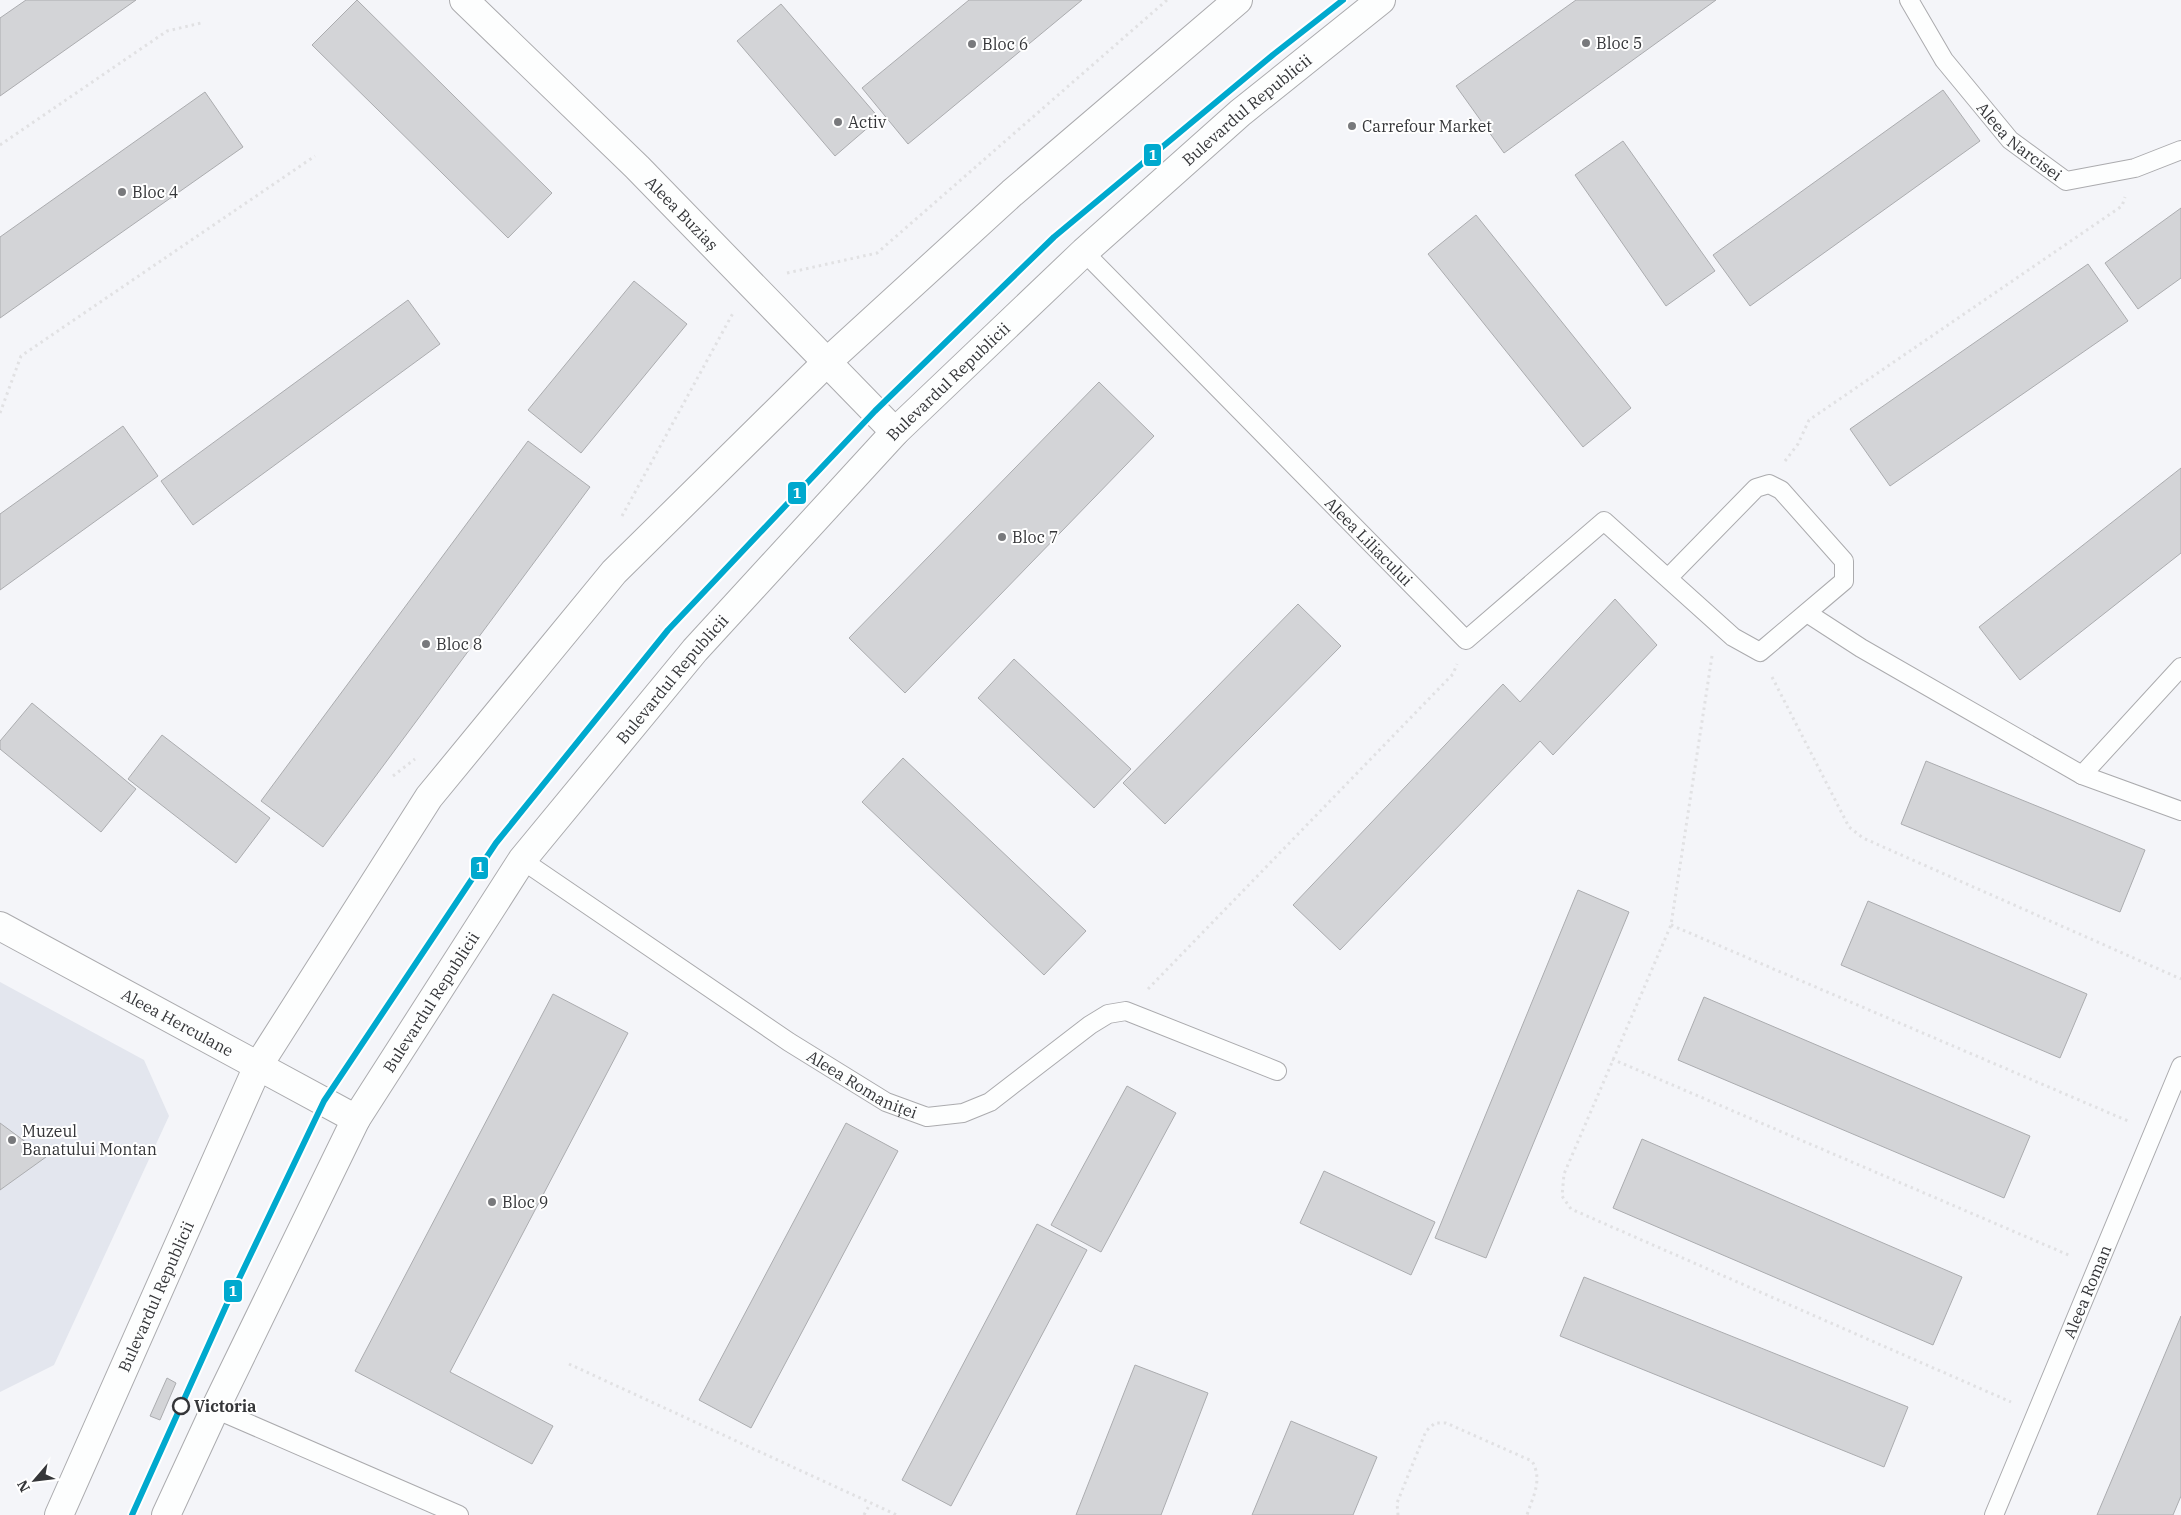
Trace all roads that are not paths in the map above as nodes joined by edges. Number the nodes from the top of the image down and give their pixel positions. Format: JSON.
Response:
{"nodes":[{"id":1,"x":464,"y":0,"type":"edge"},
{"id":2,"x":1238,"y":0,"type":"edge"},
{"id":3,"x":1381,"y":0,"type":"edge"},
{"id":4,"x":1909,"y":0,"type":"edge"},
{"id":5,"x":2181,"y":150,"type":"edge"},
{"id":6,"x":1084,"y":252,"type":"junction"},
{"id":7,"x":827,"y":362,"type":"junction"},
{"id":8,"x":895,"y":432,"type":"junction"},
{"id":9,"x":1669,"y":577,"type":"junction"},
{"id":10,"x":1806,"y":613,"type":"junction"},
{"id":11,"x":2181,"y":667,"type":"edge"},
{"id":12,"x":2082,"y":774,"type":"junction"},
{"id":13,"x":2181,"y":811,"type":"edge"},
{"id":14,"x":522,"y":860,"type":"junction"},
{"id":15,"x":0,"y":926,"type":"edge"},
{"id":16,"x":258,"y":1066,"type":"junction"},
{"id":17,"x":2181,"y":1066,"type":"edge"},
{"id":18,"x":1277,"y":1071,"type":"dead end"},
{"id":19,"x":356,"y":1118,"type":"junction"},
{"id":20,"x":215,"y":1409,"type":"junction"},
{"id":21,"x":59,"y":1515,"type":"edge"},
{"id":22,"x":166,"y":1515,"type":"edge"},
{"id":23,"x":459,"y":1515,"type":"edge"},
{"id":24,"x":1994,"y":1515,"type":"edge"}],
"edges":[{"from":1,"to":7,"type":"main road","name":"Aleea Buziaș"},
{"from":2,"to":7,"type":"main road","name":"Bulevardul Republicii"},
{"from":3,"to":6,"type":"main road","name":"Bulevardul Republicii"},
{"from":4,"to":5,"type":"lane","name":"Aleea Narcisei"},
{"from":6,"to":8,"type":"main road","name":"Bulevardul Republicii"},
{"from":6,"to":9,"type":"lane","name":"Aleea Liliacului"},
{"from":7,"to":8,"type":"main road","name":"Aleea Buziaș"},
{"from":7,"to":16,"type":"main road","name":"Bulevardul Republicii"},
{"from":8,"to":14,"type":"main road","name":"Bulevardul Republicii"},
{"from":9,"to":10,"type":"lane"},
{"from":9,"to":10,"type":"lane"},
{"from":10,"to":12,"type":"lane"},
{"from":11,"to":12,"type":"lane"},
{"from":12,"to":13,"type":"lane"},
{"from":14,"to":18,"type":"lane","name":"Aleea Romaniței"},
{"from":14,"to":19,"type":"main road","name":"Bulevardul Republicii"},
{"from":15,"to":16,"type":"main road","name":"Aleea Herculane"},
{"from":16,"to":19,"type":"main road","name":"Aleea Herculane"},
{"from":16,"to":21,"type":"main road","name":"Bulevardul Republicii"},
{"from":17,"to":24,"type":"lane","name":"Aleea Roman"},
{"from":19,"to":20,"type":"main road","name":"Bulevardul Republicii"},
{"from":20,"to":22,"type":"main road","name":"Bulevardul Republicii"},
{"from":20,"to":23,"type":"lane"}]}
